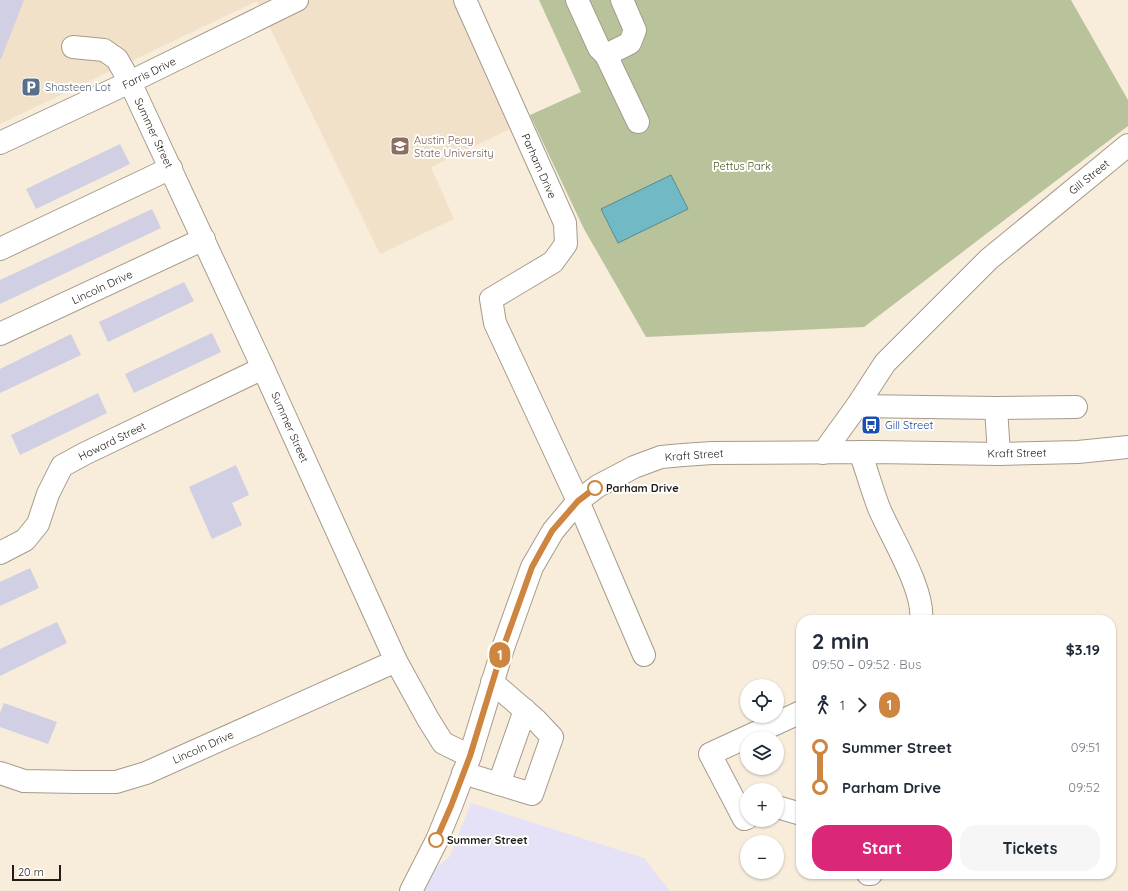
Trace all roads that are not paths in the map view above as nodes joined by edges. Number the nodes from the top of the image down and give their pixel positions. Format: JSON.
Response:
{"nodes":[{"id":1,"x":297,"y":0,"type":"edge"},
{"id":2,"x":465,"y":0,"type":"edge"},
{"id":3,"x":577,"y":0,"type":"edge"},
{"id":4,"x":622,"y":0,"type":"edge"},
{"id":5,"x":73,"y":47,"type":"dead end"},
{"id":6,"x":606,"y":55,"type":"junction"},
{"id":7,"x":130,"y":82,"type":"junction"},
{"id":8,"x":638,"y":122,"type":"dead end"},
{"id":9,"x":0,"y":143,"type":"edge"},
{"id":10,"x":1128,"y":145,"type":"edge"},
{"id":11,"x":170,"y":168,"type":"junction"},
{"id":12,"x":204,"y":239,"type":"junction"},
{"id":13,"x":0,"y":249,"type":"edge"},
{"id":14,"x":0,"y":334,"type":"edge"},
{"id":15,"x":264,"y":368,"type":"junction"},
{"id":16,"x":857,"y":406,"type":"junction"},
{"id":17,"x":996,"y":408,"type":"junction"},
{"id":18,"x":1076,"y":408,"type":"dead end"},
{"id":19,"x":1128,"y":447,"type":"edge"},
{"id":20,"x":860,"y":452,"type":"junction"},
{"id":21,"x":823,"y":453,"type":"junction"},
{"id":22,"x":998,"y":454,"type":"junction"},
{"id":23,"x":578,"y":501,"type":"junction"},
{"id":24,"x":0,"y":553,"type":"edge"},
{"id":25,"x":922,"y":615,"type":"edge"},
{"id":26,"x":644,"y":655,"type":"dead end"},
{"id":27,"x":396,"y":661,"type":"junction"},
{"id":28,"x":492,"y":682,"type":"junction"},
{"id":29,"x":525,"y":710,"type":"junction"},
{"id":30,"x":796,"y":714,"type":"edge"},
{"id":31,"x":467,"y":764,"type":"junction"},
{"id":32,"x":0,"y":773,"type":"edge"},
{"id":33,"x":499,"y":784,"type":"junction"},
{"id":34,"x":784,"y":809,"type":"edge"},
{"id":35,"x":740,"y":811,"type":"edge"},
{"id":36,"x":796,"y":813,"type":"edge"},
{"id":37,"x":411,"y":891,"type":"edge"}],
"edges":[{"from":1,"to":7,"type":"main road","name":"Farris Drive"},
{"from":2,"to":23,"type":"main road","name":"Parham Drive"},
{"from":3,"to":6,"type":"main road"},
{"from":4,"to":6,"type":"main road"},
{"from":5,"to":7,"type":"main road","name":"Summer Street"},
{"from":6,"to":8,"type":"main road"},
{"from":7,"to":9,"type":"main road","name":"Farris Drive"},
{"from":7,"to":11,"type":"main road","name":"Summer Street"},
{"from":10,"to":16,"type":"main road","name":"Gill Street"},
{"from":11,"to":12,"type":"main road","name":"Summer Street"},
{"from":11,"to":13,"type":"main road"},
{"from":12,"to":14,"type":"main road","name":"Lincoln Drive"},
{"from":12,"to":15,"type":"main road","name":"Summer Street"},
{"from":15,"to":24,"type":"main road","name":"Howard Street"},
{"from":15,"to":27,"type":"main road","name":"Summer Street"},
{"from":16,"to":17,"type":"main road"},
{"from":16,"to":21,"type":"main road","name":"Gill Street"},
{"from":17,"to":18,"type":"main road"},
{"from":17,"to":22,"type":"main road"},
{"from":19,"to":22,"type":"main road","name":"Kraft Street"},
{"from":20,"to":21,"type":"main road","name":"Kraft Street"},
{"from":20,"to":22,"type":"main road","name":"Kraft Street"},
{"from":20,"to":25,"type":"main road"},
{"from":21,"to":23,"type":"main road","name":"Kraft Street"},
{"from":23,"to":26,"type":"main road","name":"Parham Drive"},
{"from":23,"to":28,"type":"main road","name":"Kraft Street"},
{"from":27,"to":31,"type":"main road","name":"Summer Street"},
{"from":27,"to":32,"type":"main road","name":"Lincoln Drive"},
{"from":28,"to":29,"type":"main road"},
{"from":28,"to":31,"type":"main road","name":"Kraft Street"},
{"from":29,"to":33,"type":"main road"},
{"from":29,"to":33,"type":"main road","name":"Summer Street"},
{"from":30,"to":35,"type":"main road"},
{"from":31,"to":33,"type":"main road","name":"Summer Street"},
{"from":31,"to":37,"type":"main road","name":"Kraft Street"},
{"from":34,"to":36,"type":"main road"}]}
